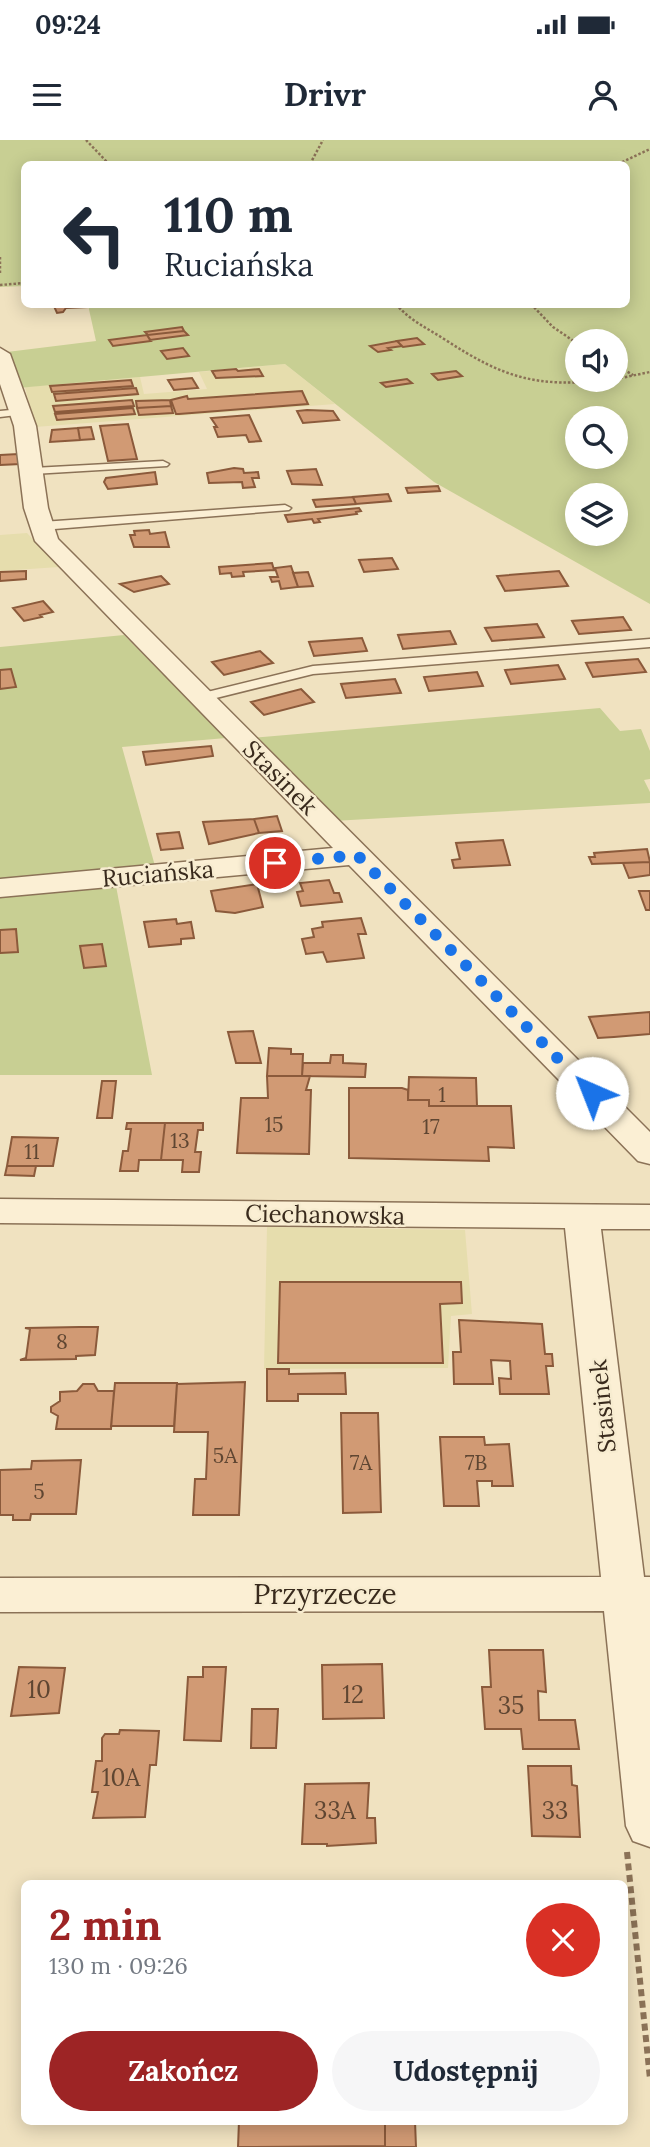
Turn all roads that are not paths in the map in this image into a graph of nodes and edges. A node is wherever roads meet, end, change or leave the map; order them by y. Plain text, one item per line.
1 (0, 354) edge
2 (10, 413) edge
3 (163, 464) dead end
4 (33, 471) junction
5 (285, 508) dead end
6 (42, 526) junction
7 (650, 643) edge
8 (200, 698) junction
9 (357, 855) junction
10 (0, 888) edge
11 (650, 1153) edge
12 (0, 1211) edge
13 (650, 1217) edge
14 (582, 1218) junction
15 (637, 1594) edge
16 (0, 1595) edge
17 (650, 1826) edge

1 - 2 street, Stasinek
2 - 4 street, Stasinek
3 - 4 lane
4 - 6 street, Stasinek
5 - 6 lane
6 - 8 street, Stasinek
7 - 8 lane
8 - 9 street, Stasinek
9 - 10 street, Ruciańska
9 - 11 street, Stasinek
12 - 14 street, Ciechanowska
13 - 14 street, Ciechanowska
14 - 15 street, Stasinek
15 - 16 street, Przyrzecze
15 - 17 street, Stasinek

